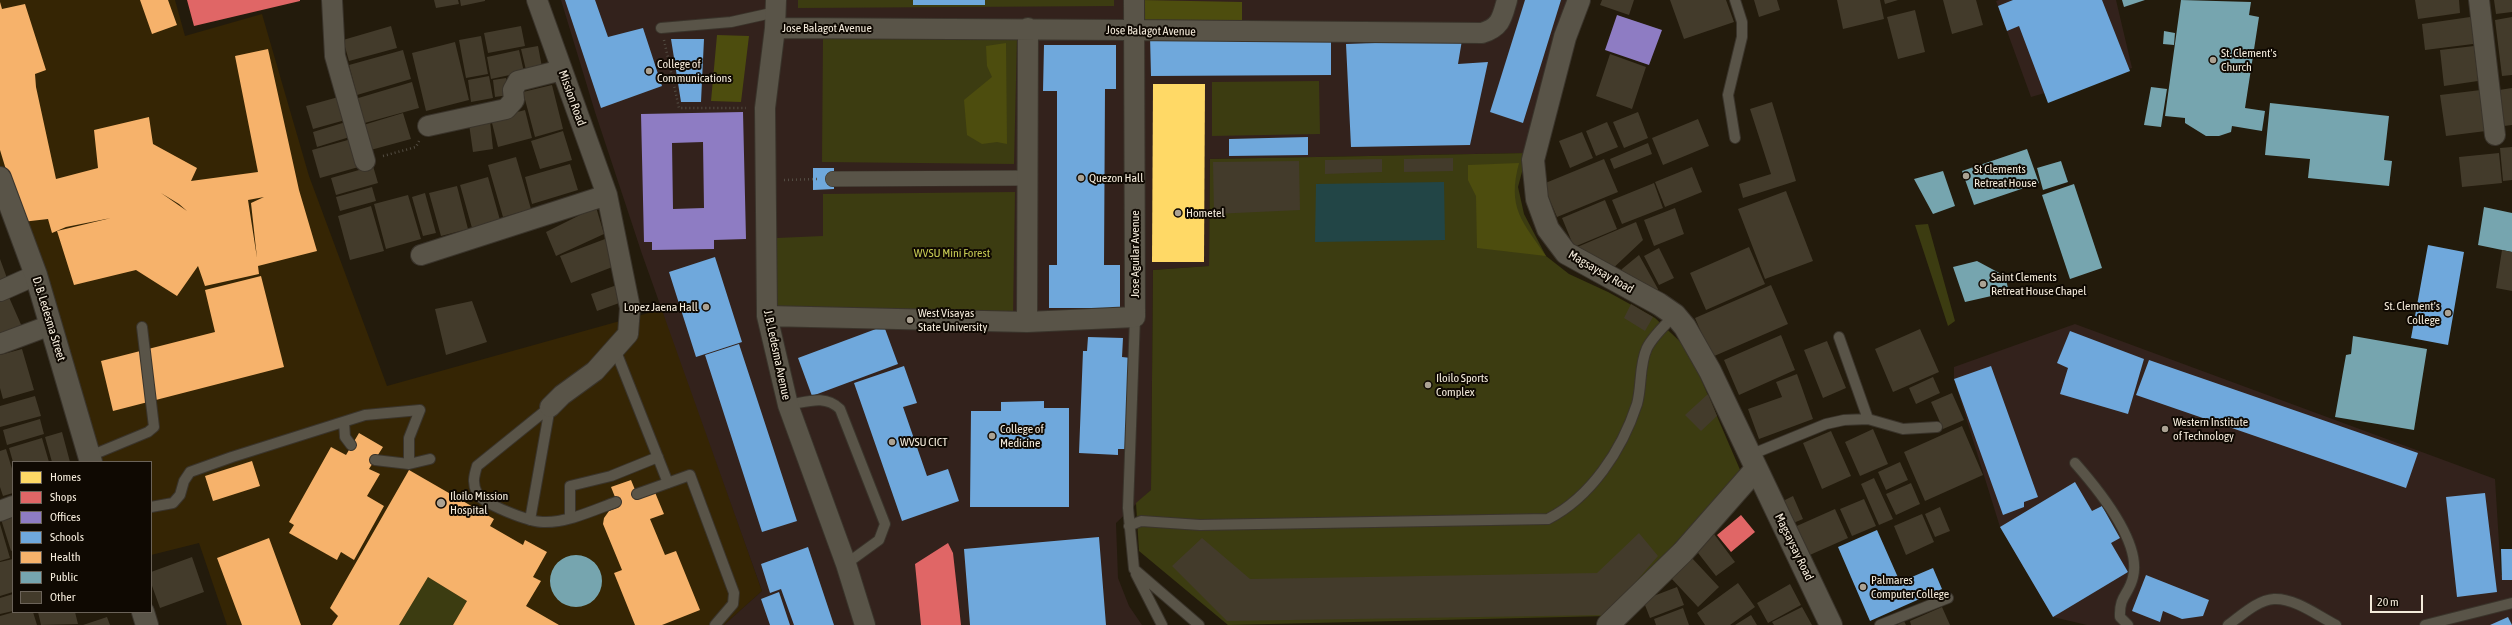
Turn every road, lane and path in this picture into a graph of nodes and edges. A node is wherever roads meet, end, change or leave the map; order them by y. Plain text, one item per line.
1 (332, 0) edge
2 (537, 0) edge
3 (1134, 0) edge
4 (1507, 0) edge
5 (1579, 0) edge
6 (1735, 0) edge
7 (2479, 0) edge
8 (776, 14) edge
9 (661, 28) joint
10 (1028, 28) junction
11 (1134, 32) junction
12 (562, 70) junction
13 (765, 108) junction
14 (428, 126) joint
15 (2495, 135) dead end
16 (1735, 138) dead end
17 (365, 161) joint
18 (0, 178) edge
19 (833, 178) joint
20 (1028, 178) junction
21 (765, 180) junction
22 (607, 195) junction
23 (421, 255) dead end
24 (36, 276) junction
25 (0, 291) edge
26 (1675, 315) junction
27 (767, 316) junction
28 (1135, 317) junction
29 (1027, 322) junction
30 (51, 325) junction
31 (142, 327) dead end
32 (1839, 336) dead end
33 (0, 344) edge
34 (615, 349) junction
35 (788, 405) junction
36 (550, 407) junction
37 (1868, 419) junction
38 (344, 422) junction
39 (1937, 426) dead end
40 (351, 445) dead end
41 (658, 457) junction
42 (90, 459) edge
43 (430, 459) dead end
44 (375, 460) dead end
45 (1753, 462) junction
46 (2075, 462) dead end
47 (409, 464) junction
48 (668, 483) junction
49 (637, 494) dead end
50 (616, 502) dead end
51 (12, 506) edge
52 (152, 507) edge
53 (0, 510) edge
54 (570, 517) junction
55 (530, 520) junction
56 (1129, 526) junction
57 (846, 564) junction
58 (1134, 569) junction
59 (1948, 598) dead end
60 (2512, 603) edge
61 (143, 613) edge
62 (147, 625) edge
63 (715, 625) edge
64 (865, 625) edge
65 (1162, 625) edge
66 (1199, 625) edge
67 (1608, 625) edge
68 (1831, 625) edge
69 (1880, 625) edge
70 (2128, 625) edge
71 (2228, 625) edge
72 (2336, 625) edge
73 (2425, 625) edge

1 - 17 street
2 - 12 street, Mission Road
3 - 11 street, Jose Aguilar Avenue
4 - 11 street, Jose Balagot Avenue
5 - 26 street, Magsaysay Road
6 - 16 lane
7 - 15 street
8 - 9 lane
8 - 10 street, Jose Balagot Avenue
8 - 13 street, J. B. Ledesma Avenue
9 - 13 path
10 - 11 street, Jose Balagot Avenue
10 - 20 street
11 - 28 street, Jose Aguilar Avenue
12 - 14 street
12 - 22 street, Mission Road
13 - 21 street, J. B. Ledesma Avenue
14 - 17 path
18 - 24 street, D. B. Ledesma Street
19 - 20 street
19 - 21 path
20 - 29 street
21 - 27 street, J. B. Ledesma Avenue
22 - 23 street
22 - 34 street, Mission Road
24 - 25 street
24 - 30 street, D. B. Ledesma Street
26 - 45 street, Magsaysay Road
26 - 56 lane
27 - 29 street
27 - 35 street, J. B. Ledesma Avenue
28 - 29 street
28 - 56 lane, Jose Aguilar Avenue
30 - 33 street
30 - 42 street, D. B. Ledesma Street
31 - 42 lane
32 - 37 lane
34 - 36 street, Mission Road
34 - 41 lane
35 - 57 street, J. B. Ledesma Avenue
35 - 57 lane
36 - 55 lane
36 - 55 lane
37 - 39 lane
37 - 45 lane
38 - 40 lane
38 - 47 lane
38 - 52 lane
41 - 48 lane
41 - 54 lane
43 - 47 lane
44 - 47 lane
45 - 67 street
45 - 68 street, Magsaysay Road
46 - 70 lane
48 - 49 lane
48 - 63 lane
50 - 54 lane
51 - 53 street
54 - 55 lane
56 - 58 lane, Jose Aguilar Avenue
57 - 64 street, J. B. Ledesma Avenue
58 - 65 lane, Jose Aguilar Avenue
58 - 66 lane
59 - 69 lane
60 - 73 lane
61 - 62 street
71 - 72 lane

